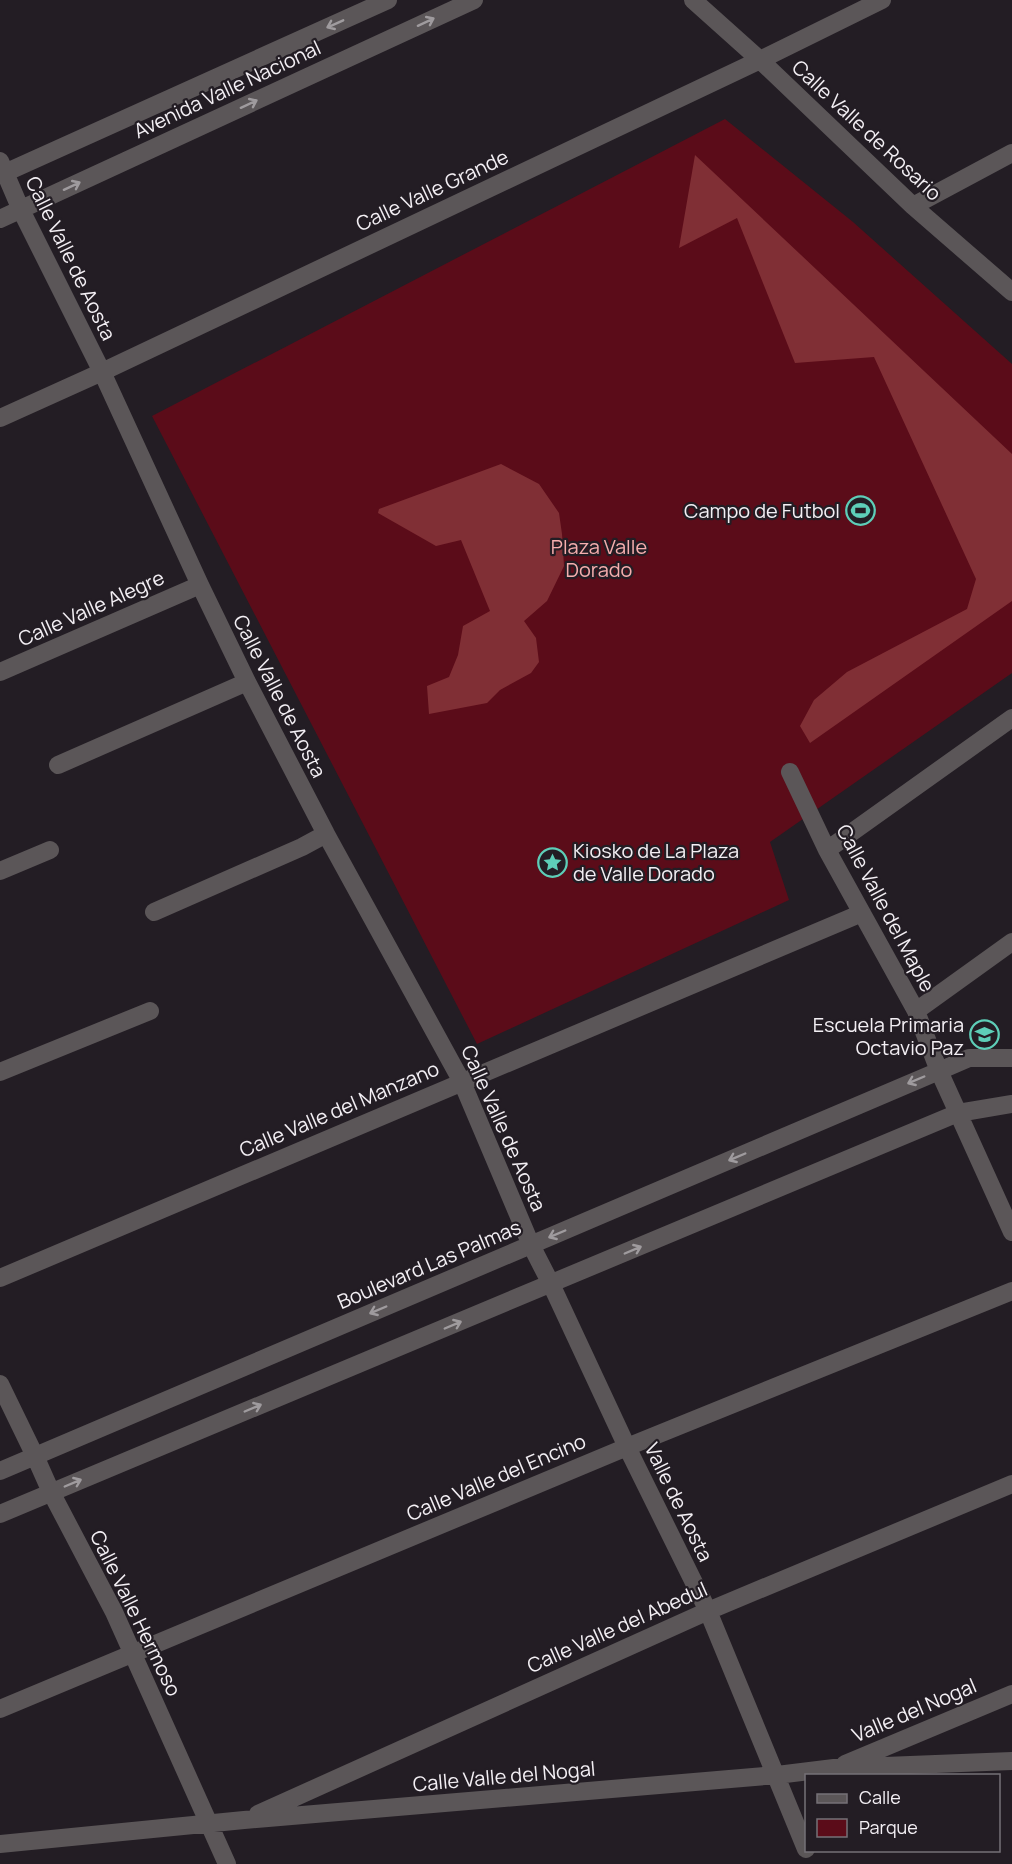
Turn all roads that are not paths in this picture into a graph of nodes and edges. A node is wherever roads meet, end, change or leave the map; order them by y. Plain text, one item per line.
1 (388, 0) edge
2 (474, 0) edge
3 (693, 0) edge
4 (882, 0) edge
5 (760, 60) junction
6 (1012, 153) edge
7 (2, 169) edge
8 (913, 206) junction
9 (21, 210) junction
10 (0, 219) edge
11 (1012, 292) edge
12 (102, 372) junction
13 (0, 418) edge
14 (200, 585) junction
15 (0, 672) edge
16 (247, 682) junction
17 (1012, 718) edge
18 (58, 765) dead end
19 (790, 772) dead end
20 (326, 834) junction
21 (50, 850) dead end
22 (827, 850) junction
23 (0, 872) edge
24 (154, 912) dead end
25 (862, 913) junction
26 (1012, 942) edge
27 (150, 1011) dead end
28 (916, 1011) junction
29 (1012, 1058) edge
30 (939, 1071) junction
31 (0, 1072) edge
32 (462, 1082) junction
33 (1012, 1104) edge
34 (958, 1113) junction
35 (1012, 1232) edge
36 (531, 1245) junction
37 (0, 1278) edge
38 (552, 1284) junction
39 (1012, 1291) edge
40 (0, 1384) edge
41 (627, 1447) junction
42 (36, 1456) junction
43 (0, 1471) edge
44 (1012, 1484) edge
45 (51, 1492) junction
46 (0, 1514) edge
47 (708, 1611) junction
48 (132, 1653) junction
49 (1012, 1694) edge
50 (0, 1709) edge
51 (1012, 1761) edge
52 (834, 1768) junction
53 (777, 1775) junction
54 (244, 1820) junction
55 (210, 1824) junction
56 (0, 1844) edge
57 (805, 1845) edge
58 (227, 1864) edge

1 -> 7 street, Avenida Valle Nacional
9 -> 2 street, Avenida Valle Nacional
3 - 5 street, Calle Valle de Rosario
4 - 5 street, Calle Valle Grande
5 - 8 street, Calle Valle de Rosario
5 - 12 street, Calle Valle Grande
6 - 8 street
7 - 9 street, Calle Valle de Aosta
8 - 11 street, Calle Valle de Rosario
9 - 10 street, Avenida Valle Nacional
9 - 12 street, Calle Valle de Aosta
12 - 13 street, Calle Valle Grande
12 - 14 street, Calle Valle de Aosta
14 - 15 street, Calle Valle Alegre
14 - 16 street, Calle Valle de Aosta
16 - 18 street
16 - 20 street, Calle Valle de Aosta
17 - 22 street
19 - 22 street, Calle Valle del Maple
20 - 24 street
20 - 32 street, Calle Valle de Aosta
21 - 23 street
22 - 25 street, Calle Valle del Maple
25 - 28 street, Calle Valle del Maple
25 - 32 street, Calle Valle del Manzano
26 - 28 street
27 - 31 street
28 - 30 street, Calle Valle del Maple
29 - 30 street, Boulevard Las Palmas
30 - 34 street, Calle Valle del Maple
30 -> 36 street, Boulevard Las Palmas
32 - 36 street, Calle Valle de Aosta
32 - 37 street, Calle Valle del Manzano
33 - 34 street
34 - 35 street, Calle Valle del Maple
38 -> 34 street
36 - 38 street, Valle de Aosta
36 -> 42 street, Boulevard Las Palmas
38 - 41 street, Valle de Aosta
45 -> 38 street
39 - 41 street, Calle Valle del Encino
40 - 42 street, Calle Valle Hermoso
41 - 47 street, Valle de Aosta
41 - 48 street, Calle Valle del Encino
42 - 43 street, Boulevard Las Palmas
42 - 45 street, Calle Valle Hermoso
44 - 47 street, Calle Valle del Abedul
45 - 46 street
45 - 48 street, Calle Valle Hermoso
47 - 53 street, Valle de Aosta
47 - 54 street, Calle Valle del Abedul
48 - 50 street, Calle Valle del Encino
48 - 55 street, Calle Valle Hermoso
49 - 52 street, Valle del Nogal
51 - 52 street, Calle Valle del Nogal
52 - 53 street, Calle Valle del Nogal
53 - 54 street, Calle Valle del Nogal
53 - 57 street, Valle de Aosta
54 - 55 street, Calle Valle del Nogal
55 - 56 street, Calle Valle del Nogal
55 - 58 street, Calle Valle Hermoso

